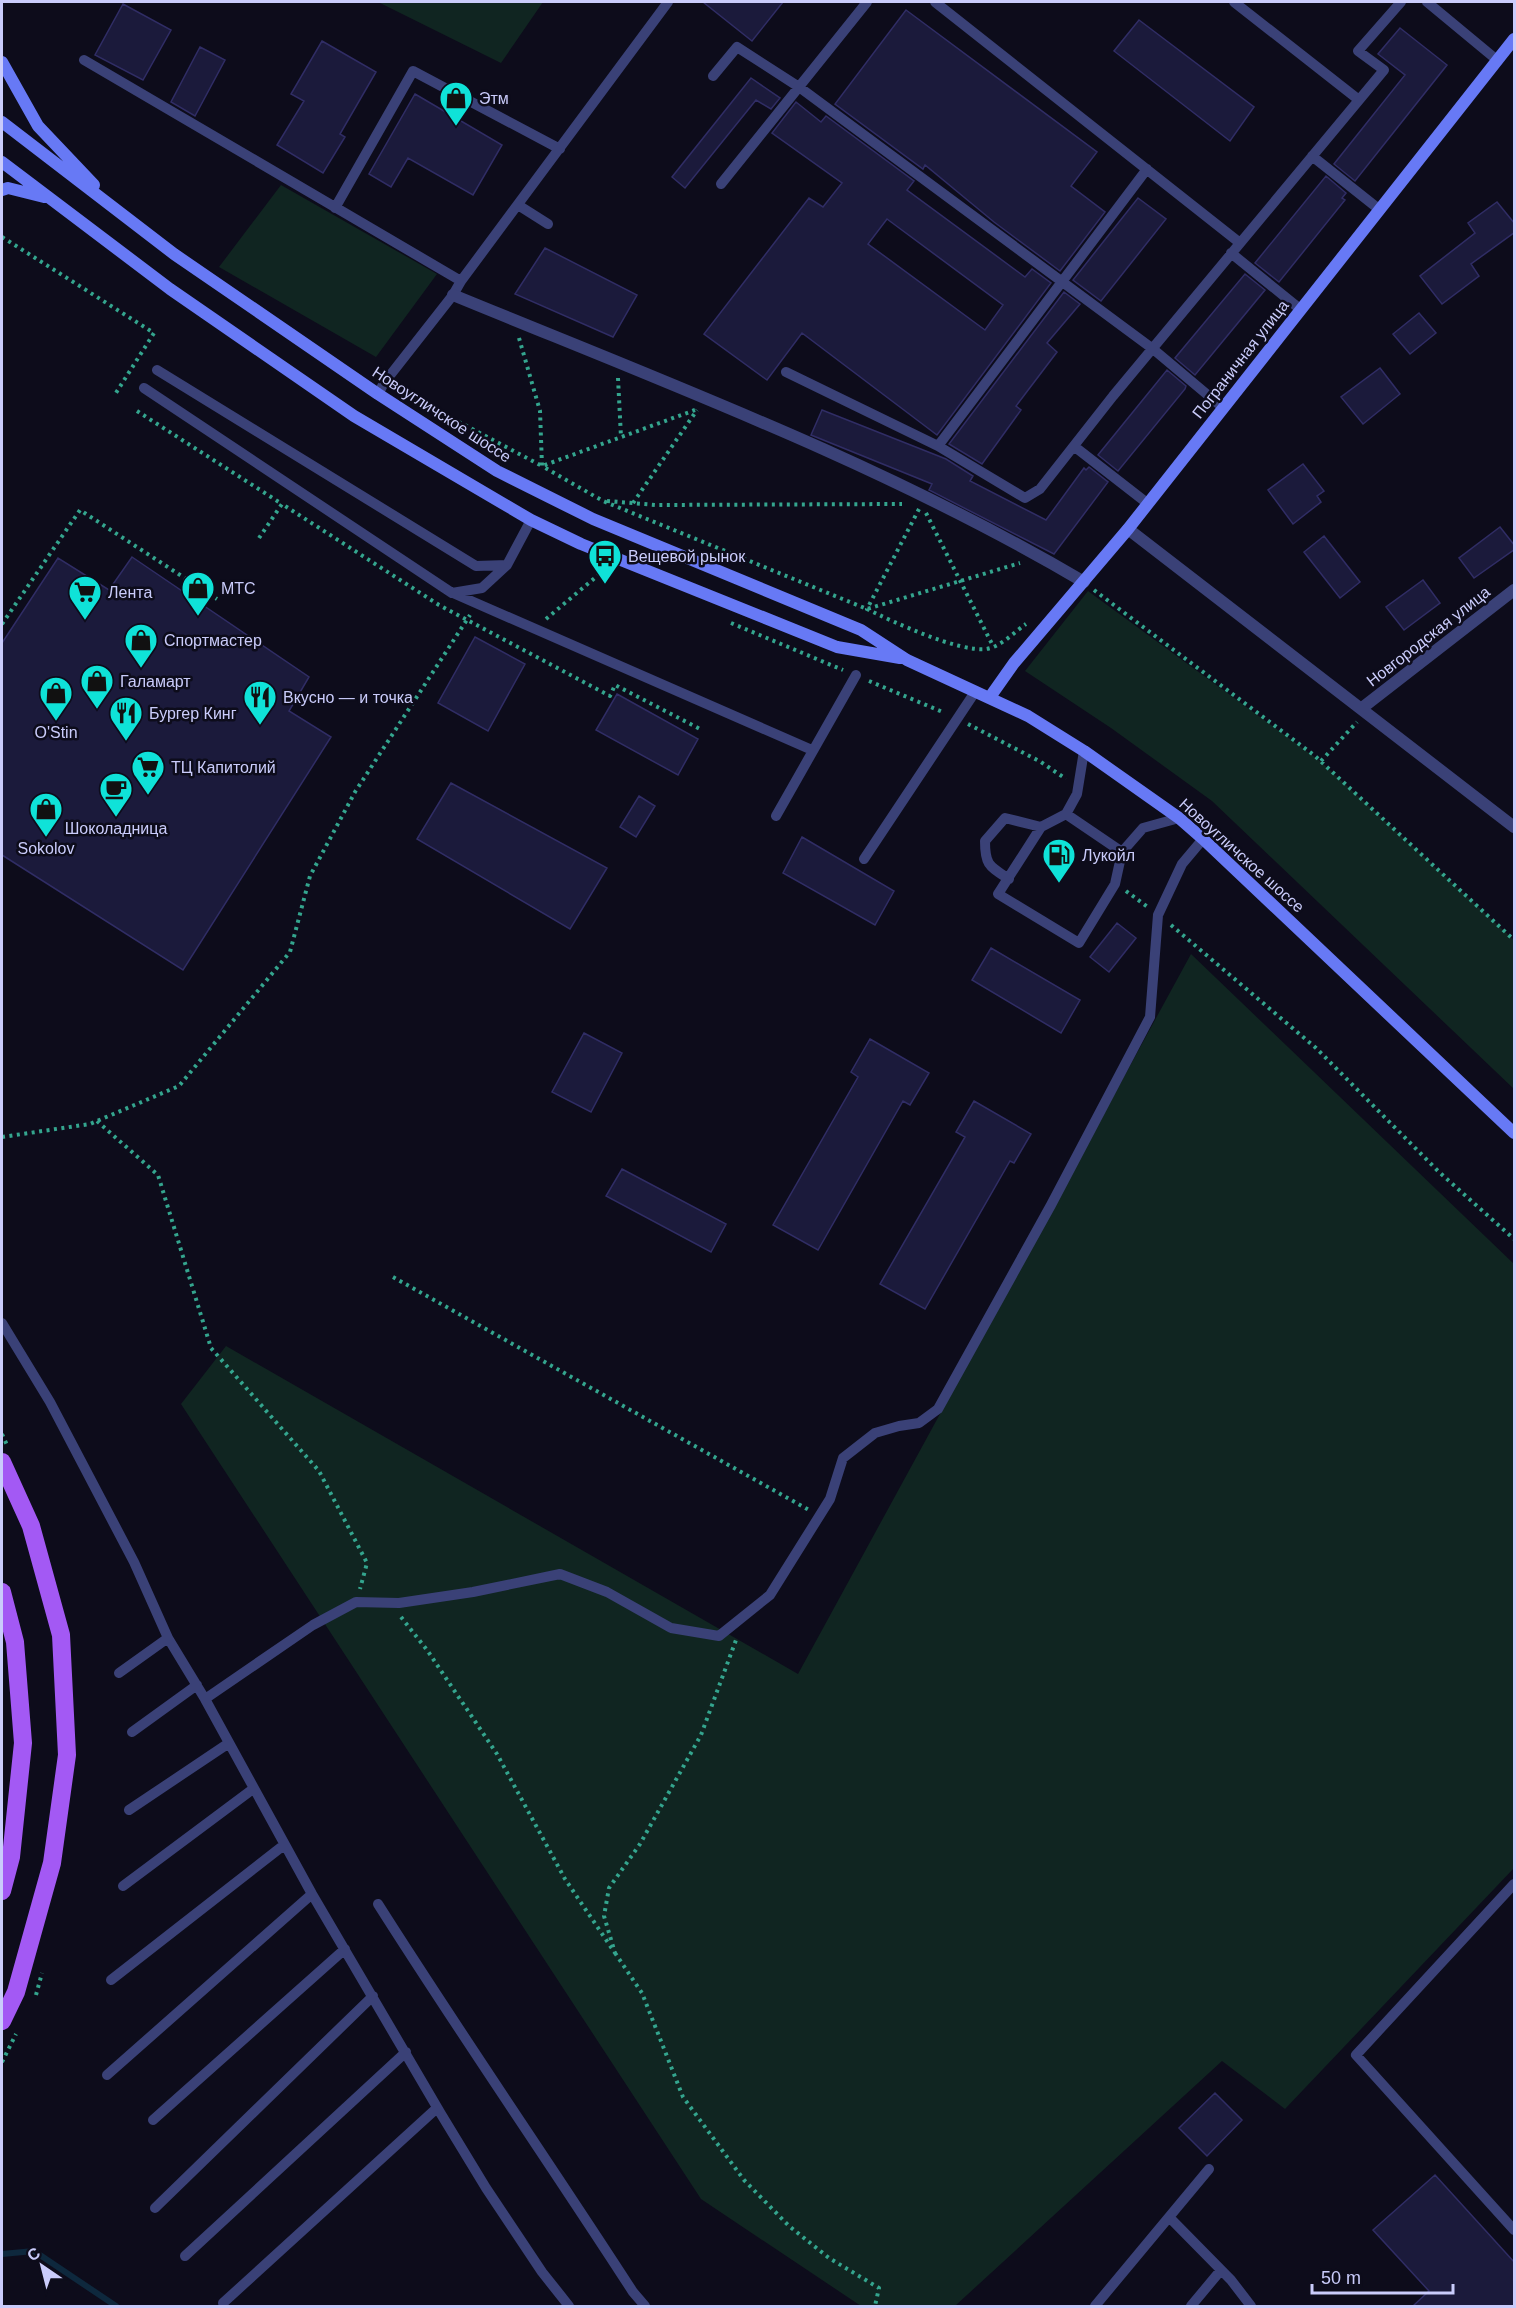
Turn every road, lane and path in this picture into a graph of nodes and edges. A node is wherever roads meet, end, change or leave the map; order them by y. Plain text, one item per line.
1 (668, 2) edge
2 (867, 2) edge
3 (935, 2) edge
4 (1234, 2) edge
5 (1401, 2) edge
6 (1427, 2) edge
7 (1512, 47) edge
8 (84, 60) dead end
9 (1497, 60) junction
10 (2, 62) edge
11 (713, 76) dead end
12 (799, 87) junction
13 (1359, 100) junction
14 (2, 122) edge
15 (560, 149) junction
16 (1312, 156) junction
17 (2, 162) edge
18 (1147, 169) junction
19 (721, 184) dead end
20 (2, 190) edge
21 (48, 198) junction
22 (518, 205) junction
23 (335, 208) junction
24 (1380, 210) junction
25 (122, 214) junction
26 (548, 224) dead end
27 (2, 237) edge
28 (1240, 243) junction
29 (1231, 253) junction
30 (461, 281) junction
31 (1061, 281) junction
32 (453, 295) junction
33 (1300, 309) junction
34 (514, 320) junction
35 (1153, 349) junction
36 (618, 361) junction
37 (156, 370) dead end
38 (786, 372) dead end
39 (144, 388) dead end
40 (378, 394) junction
41 (114, 396) dead end
42 (416, 399) dead end
43 (1222, 407) junction
44 (137, 411) dead end
45 (621, 437) junction
46 (938, 446) junction
47 (1075, 447) junction
48 (542, 466) junction
49 (603, 501) junction
50 (633, 503) junction
51 (1147, 503) junction
52 (282, 504) junction
53 (910, 504) dead end
54 (531, 520) junction
55 (1128, 529) junction
56 (260, 538) dead end
57 (1029, 560) dead end
58 (507, 565) junction
59 (594, 567) dead end
60 (603, 571) junction
61 (613, 575) dead end
62 (960, 581) junction
63 (1084, 582) junction
64 (1515, 590) edge
65 (452, 593) junction
66 (217, 598) dead end
67 (477, 604) junction
68 (867, 609) junction
69 (1031, 619) dead end
70 (467, 620) junction
71 (723, 620) dead end
72 (543, 622) dead end
73 (2, 624) edge
74 (993, 646) junction
75 (907, 660) junction
76 (856, 675) junction
77 (975, 692) junction
78 (990, 697) junction
79 (1364, 710) junction
80 (957, 719) junction
81 (702, 730) dead end
82 (812, 750) junction
83 (1084, 751) junction
84 (1320, 761) junction
85 (1079, 786) junction
86 (1066, 814) junction
87 (776, 816) dead end
88 (1179, 818) junction
89 (1041, 827) junction
90 (1515, 827) edge
91 (1203, 839) junction
92 (1122, 852) junction
93 (864, 859) dead end
94 (1009, 879) junction
95 (1115, 884) junction
96 (1158, 915) junction
97 (1515, 940) edge
98 (97, 1121) junction
99 (1515, 1133) edge
100 (2, 1137) edge
101 (1515, 1239) edge
102 (393, 1277) dead end
103 (2, 1323) edge
104 (2, 1462) edge
105 (819, 1516) junction
106 (2, 1592) edge
107 (356, 1602) junction
108 (389, 1602) junction
109 (745, 1615) junction
110 (168, 1638) junction
111 (119, 1673) dead end
112 (197, 1685) junction
113 (205, 1699) junction
114 (132, 1732) dead end
115 (228, 1743) junction
116 (253, 1789) junction
117 (129, 1810) dead end
118 (284, 1845) junction
119 (1515, 1884) edge
120 (123, 1886) dead end
121 (2, 1891) edge
122 (312, 1894) junction
123 (378, 1904) dead end
124 (345, 1949) junction
125 (615, 1953) junction
126 (111, 1980) dead end
127 (373, 1996) junction
128 (2, 2021) edge
129 (406, 2052) junction
130 (108, 2075) dead end
131 (437, 2108) junction
132 (153, 2120) dead end
133 (1209, 2169) dead end
134 (155, 2208) dead end
135 (1169, 2217) junction
136 (1515, 2230) edge
137 (185, 2256) dead end
138 (1221, 2270) junction
139 (223, 2303) dead end
140 (569, 2307) edge
141 (645, 2307) edge
142 (875, 2307) edge
143 (1095, 2307) edge
144 (1191, 2307) edge
145 (1251, 2307) edge

1 - 15 lane
2 - 12 lane
3 - 18 lane
4 - 13 lane
5 - 13 lane
6 - 9 lane
7 - 9 main road, Пограничная улица
8 - 23 lane
9 - 24 main road, Пограничная улица
10 - 25 main road
11 - 12 lane
12 - 19 lane
12 - 31 lane
13 - 16 lane
14 - 25 main road, Новоугличское шоссе
15 - 22 lane
15 - 23 lane
16 - 24 lane
16 - 28 lane
17 - 21 main road, Новоугличское шоссе
18 - 28 lane
18 - 31 lane
20 - 21 main road
21 - 54 main road, Новоугличское шоссе
22 - 26 lane
22 - 30 lane
23 - 30 lane
24 - 33 main road, Пограничная улица
25 - 40 main road, Новоугличское шоссе
27 - 41 path
28 - 29 lane
29 - 33 lane
29 - 35 lane
30 - 32 lane
31 - 35 lane
31 - 46 lane
32 - 34 street
32 - 40 lane
33 - 43 main road, Пограничная улица
34 - 36 street
34 - 48 path
35 - 43 lane
35 - 47 lane
36 - 45 path
36 - 63 street
37 - 58 lane
38 - 46 lane
39 - 65 lane
40 - 75 main road, Новоугличское шоссе
42 - 48 path
43 - 51 main road, Пограничная улица
44 - 52 path
45 - 48 path
45 - 50 path
46 - 47 lane
47 - 51 lane
48 - 49 path
49 - 50 path
49 - 68 path
50 - 53 path
51 - 55 main road, Пограничная улица
52 - 56 path
52 - 70 path
54 - 58 lane
54 - 75 main road, Новоугличское шоссе
55 - 63 main road, Пограничная улица
55 - 79 street
57 - 62 path
58 - 65 lane
59 - 60 path
60 - 61 path
60 - 72 path
62 - 68 path
62 - 68 path
62 - 74 path
63 - 78 main road, Пограничная улица
63 - 84 path
64 - 79 street, Новгородская улица
65 - 67 lane
66 - 73 path
67 - 70 path
67 - 82 lane
68 - 74 path
69 - 74 path
70 - 81 path
70 - 98 path
71 - 76 path
75 - 77 main road, Новоугличское шоссе
76 - 80 path
76 - 82 lane
77 - 78 main road, Новоугличское шоссе
77 - 80 lane
78 - 83 main road, Новоугличское шоссе
79 - 84 path
79 - 90 street
80 - 85 path
80 - 93 lane
82 - 87 lane
83 - 85 lane
83 - 88 main road, Новоугличское шоссе
84 - 97 path
85 - 86 lane
86 - 89 lane
86 - 92 lane
88 - 91 main road, Новоугличское шоссе
88 - 92 lane
89 - 94 lane
89 - 94 lane
91 - 96 lane
91 - 99 main road, Новоугличское шоссе
92 - 95 lane
94 - 95 lane
95 - 96 path
96 - 101 path
96 - 105 lane
98 - 100 path
98 - 107 path
102 - 105 path
103 - 110 lane
104 - 128 main road
105 - 109 lane
106 - 121 main road
107 - 108 lane
107 - 113 lane
108 - 109 lane
108 - 125 path
109 - 125 path
110 - 111 lane
110 - 112 lane
112 - 113 lane
112 - 114 lane
113 - 115 lane
115 - 116 lane
115 - 117 lane
116 - 118 lane
116 - 120 lane
118 - 122 lane
118 - 126 lane
119 - 136 lane
122 - 124 lane
122 - 130 lane
123 - 141 lane
124 - 127 lane
124 - 132 lane
125 - 142 path
127 - 129 lane
127 - 134 lane
129 - 131 lane
129 - 137 lane
131 - 139 lane
131 - 140 lane
133 - 135 lane
135 - 138 lane
135 - 143 lane
138 - 144 lane
138 - 145 lane

